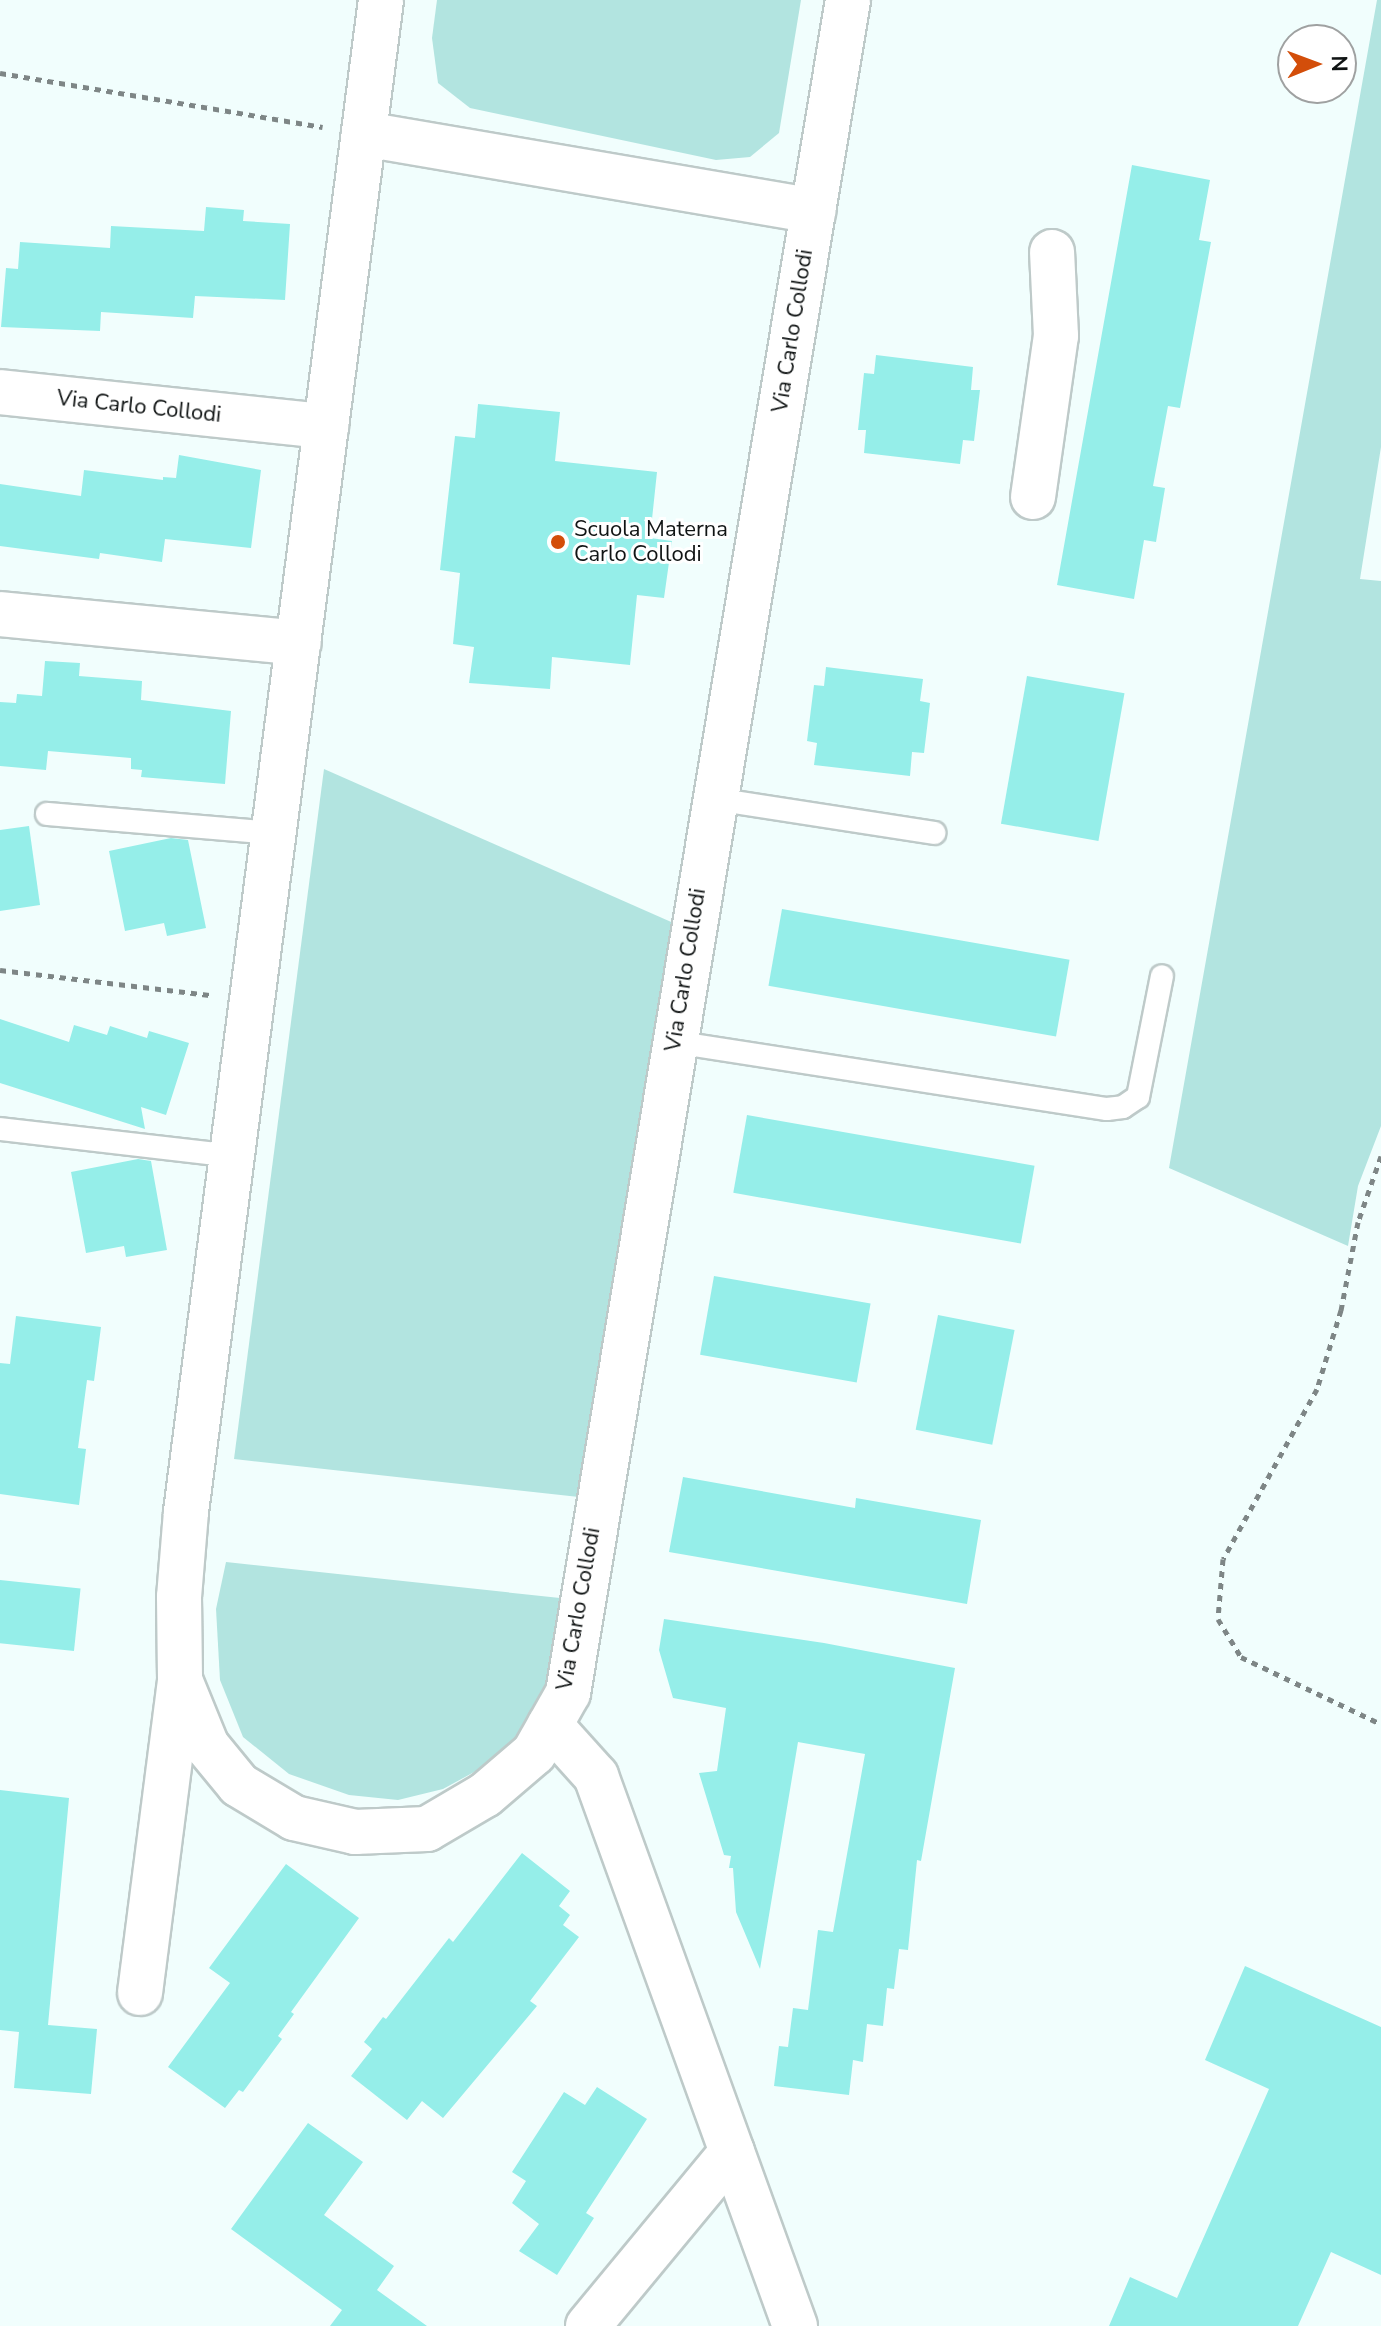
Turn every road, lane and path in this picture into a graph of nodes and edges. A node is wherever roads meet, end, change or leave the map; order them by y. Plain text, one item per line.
1 (381, 0) edge
2 (848, 0) edge
3 (0, 73) edge
4 (364, 134) junction
5 (813, 211) junction
6 (1052, 252) dead end
7 (0, 392) edge
8 (326, 426) junction
9 (1033, 497) dead end
10 (0, 614) edge
11 (299, 643) junction
12 (715, 799) junction
13 (47, 814) dead end
14 (274, 833) junction
15 (934, 833) dead end
16 (0, 970) edge
17 (1162, 976) dead end
18 (253, 1000) junction
19 (674, 1042) junction
20 (0, 1129) edge
21 (233, 1156) junction
22 (1381, 1156) edge
23 (180, 1680) junction
24 (1381, 1724) edge
25 (550, 1725) junction
26 (140, 1993) dead end
27 (732, 2152) junction
28 (588, 2326) edge
29 (795, 2326) edge

1 - 4 street, Via Carlo Collodi
2 - 5 street, Via Carlo Collodi
3 - 4 path
4 - 5 street
4 - 8 street, Via Carlo Collodi
5 - 12 street, Via Carlo Collodi
6 - 9 street
7 - 8 street, Via Carlo Collodi
8 - 11 street, Via Carlo Collodi
10 - 11 street
11 - 14 street, Via Carlo Collodi
12 - 15 lane
12 - 19 street, Via Carlo Collodi
13 - 14 lane
14 - 18 street, Via Carlo Collodi
16 - 18 path
17 - 19 lane
18 - 21 street, Via Carlo Collodi
19 - 25 street, Via Carlo Collodi
20 - 21 lane
21 - 23 street, Via Carlo Collodi
22 - 24 path
23 - 25 street, Via Carlo Collodi
23 - 26 street, Via Carlo Collodi
25 - 27 street
27 - 28 street
27 - 29 street

